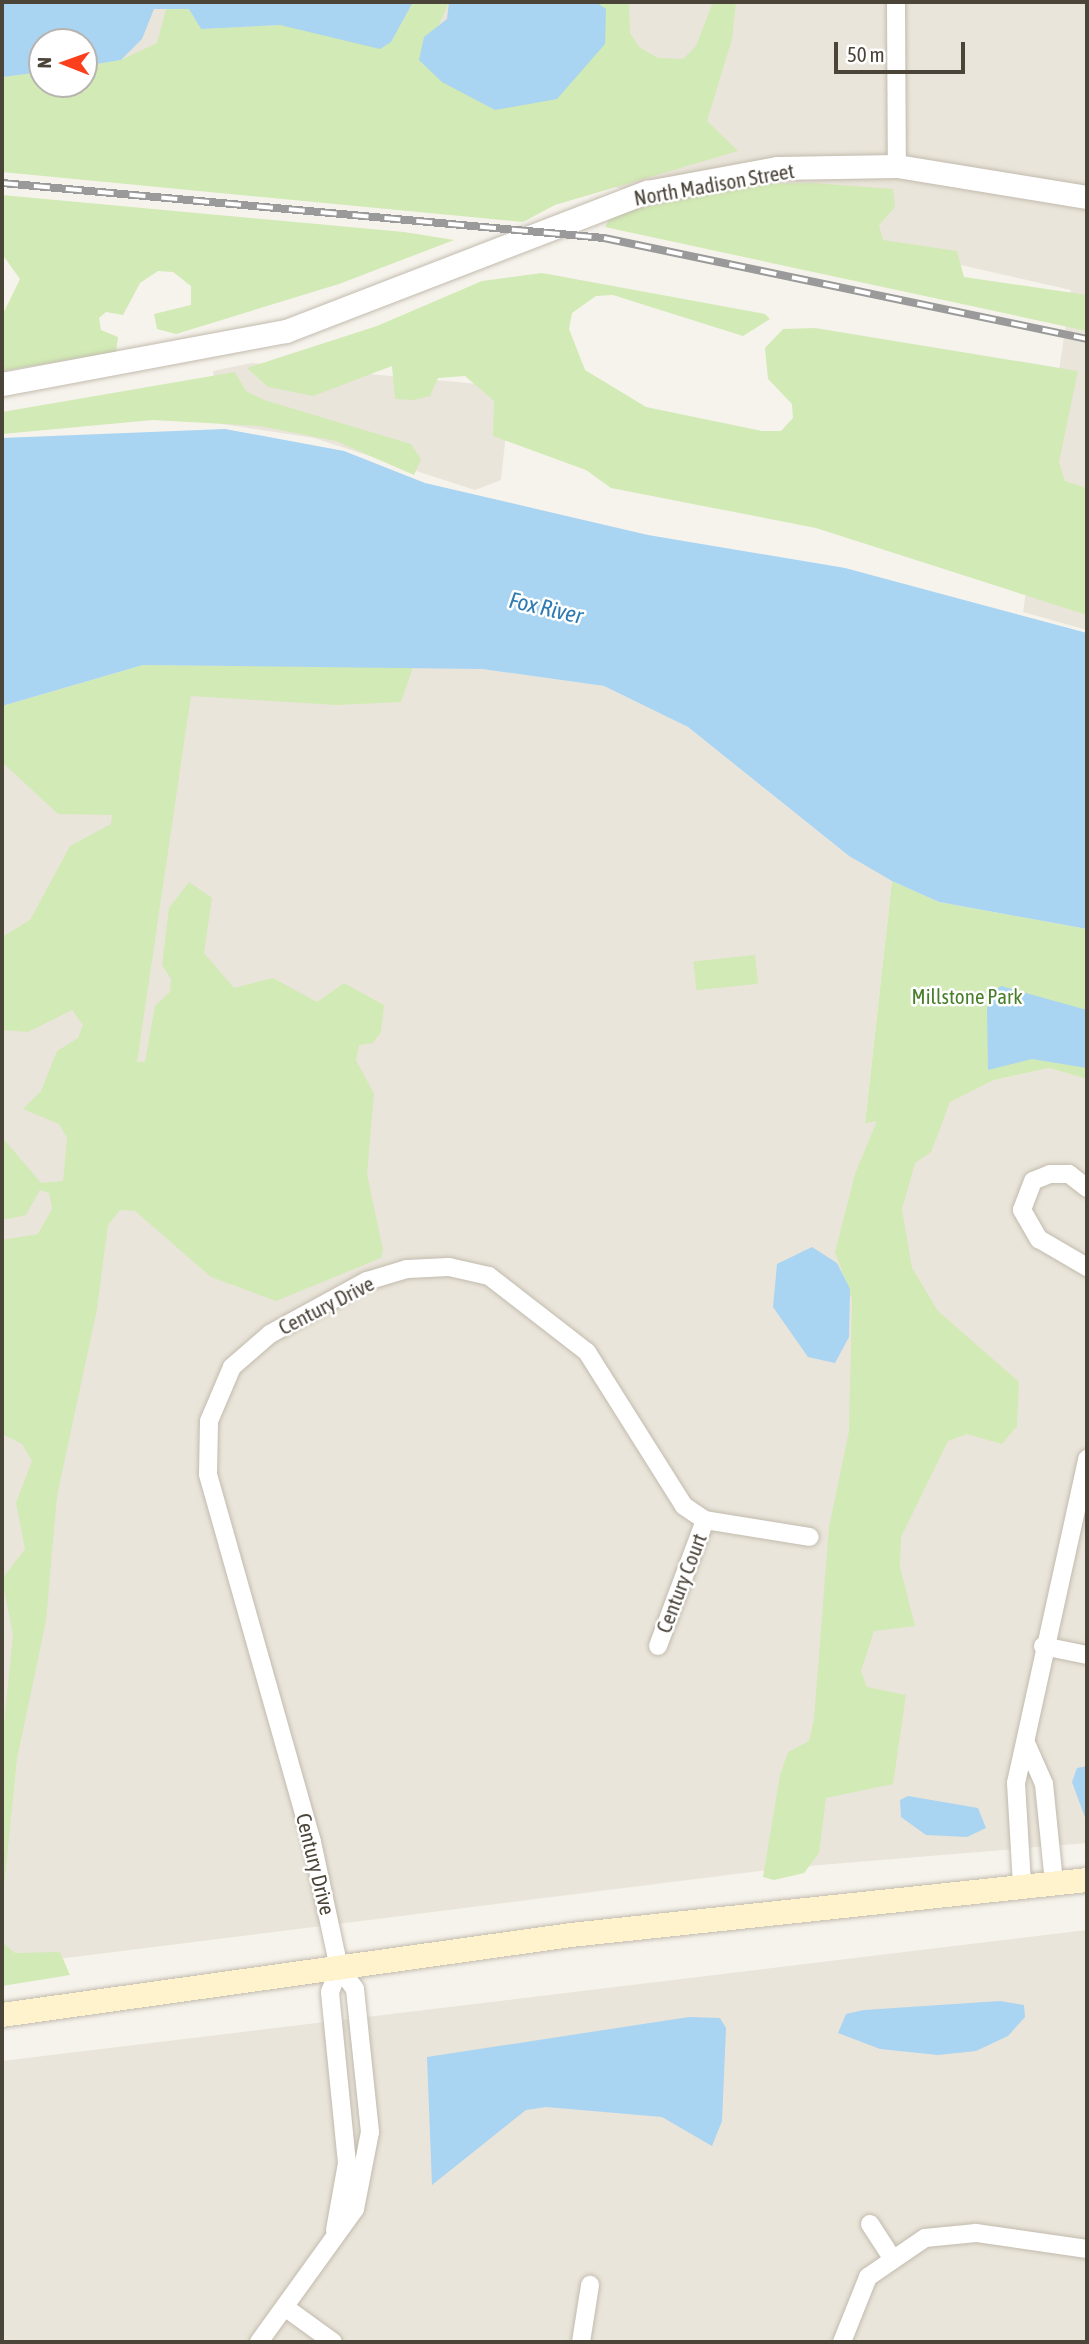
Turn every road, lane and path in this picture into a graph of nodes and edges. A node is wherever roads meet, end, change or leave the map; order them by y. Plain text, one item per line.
1 (896, 2) edge
2 (897, 166) junction
3 (1087, 197) edge
4 (2, 384) edge
5 (1087, 1188) edge
6 (1087, 1267) edge
7 (1087, 1460) edge
8 (705, 1520) junction
9 (810, 1537) dead end
10 (658, 1646) dead end
11 (1043, 1646) junction
12 (1087, 1655) edge
13 (1026, 1743) junction
14 (1087, 1880) edge
15 (1054, 1882) junction
16 (1022, 1884) junction
17 (339, 1968) junction
18 (2, 2015) edge
19 (870, 2224) dead end
20 (333, 2240) junction
21 (1087, 2249) edge
22 (891, 2256) junction
23 (590, 2285) dead end
24 (286, 2308) junction
25 (259, 2342) edge
26 (333, 2342) edge
27 (582, 2342) edge
28 (842, 2342) edge

1 - 2 street
2 - 3 street, North Madison Street
2 - 4 street, North Madison Street
5 - 6 street
7 - 11 street
8 - 9 street
8 - 10 street, Century Court
8 - 17 street, Century Drive
11 - 12 street
11 - 13 street
13 - 15 street
13 - 16 street
14 - 15 main road
15 - 16 main road
16 - 17 main road
17 - 18 main road
17 - 20 street, Century Drive
17 - 20 street, Century Drive
19 - 22 street
20 - 24 street, Century Drive
21 - 22 street
22 - 28 street
23 - 27 street
24 - 25 street, Century Drive
24 - 26 street

